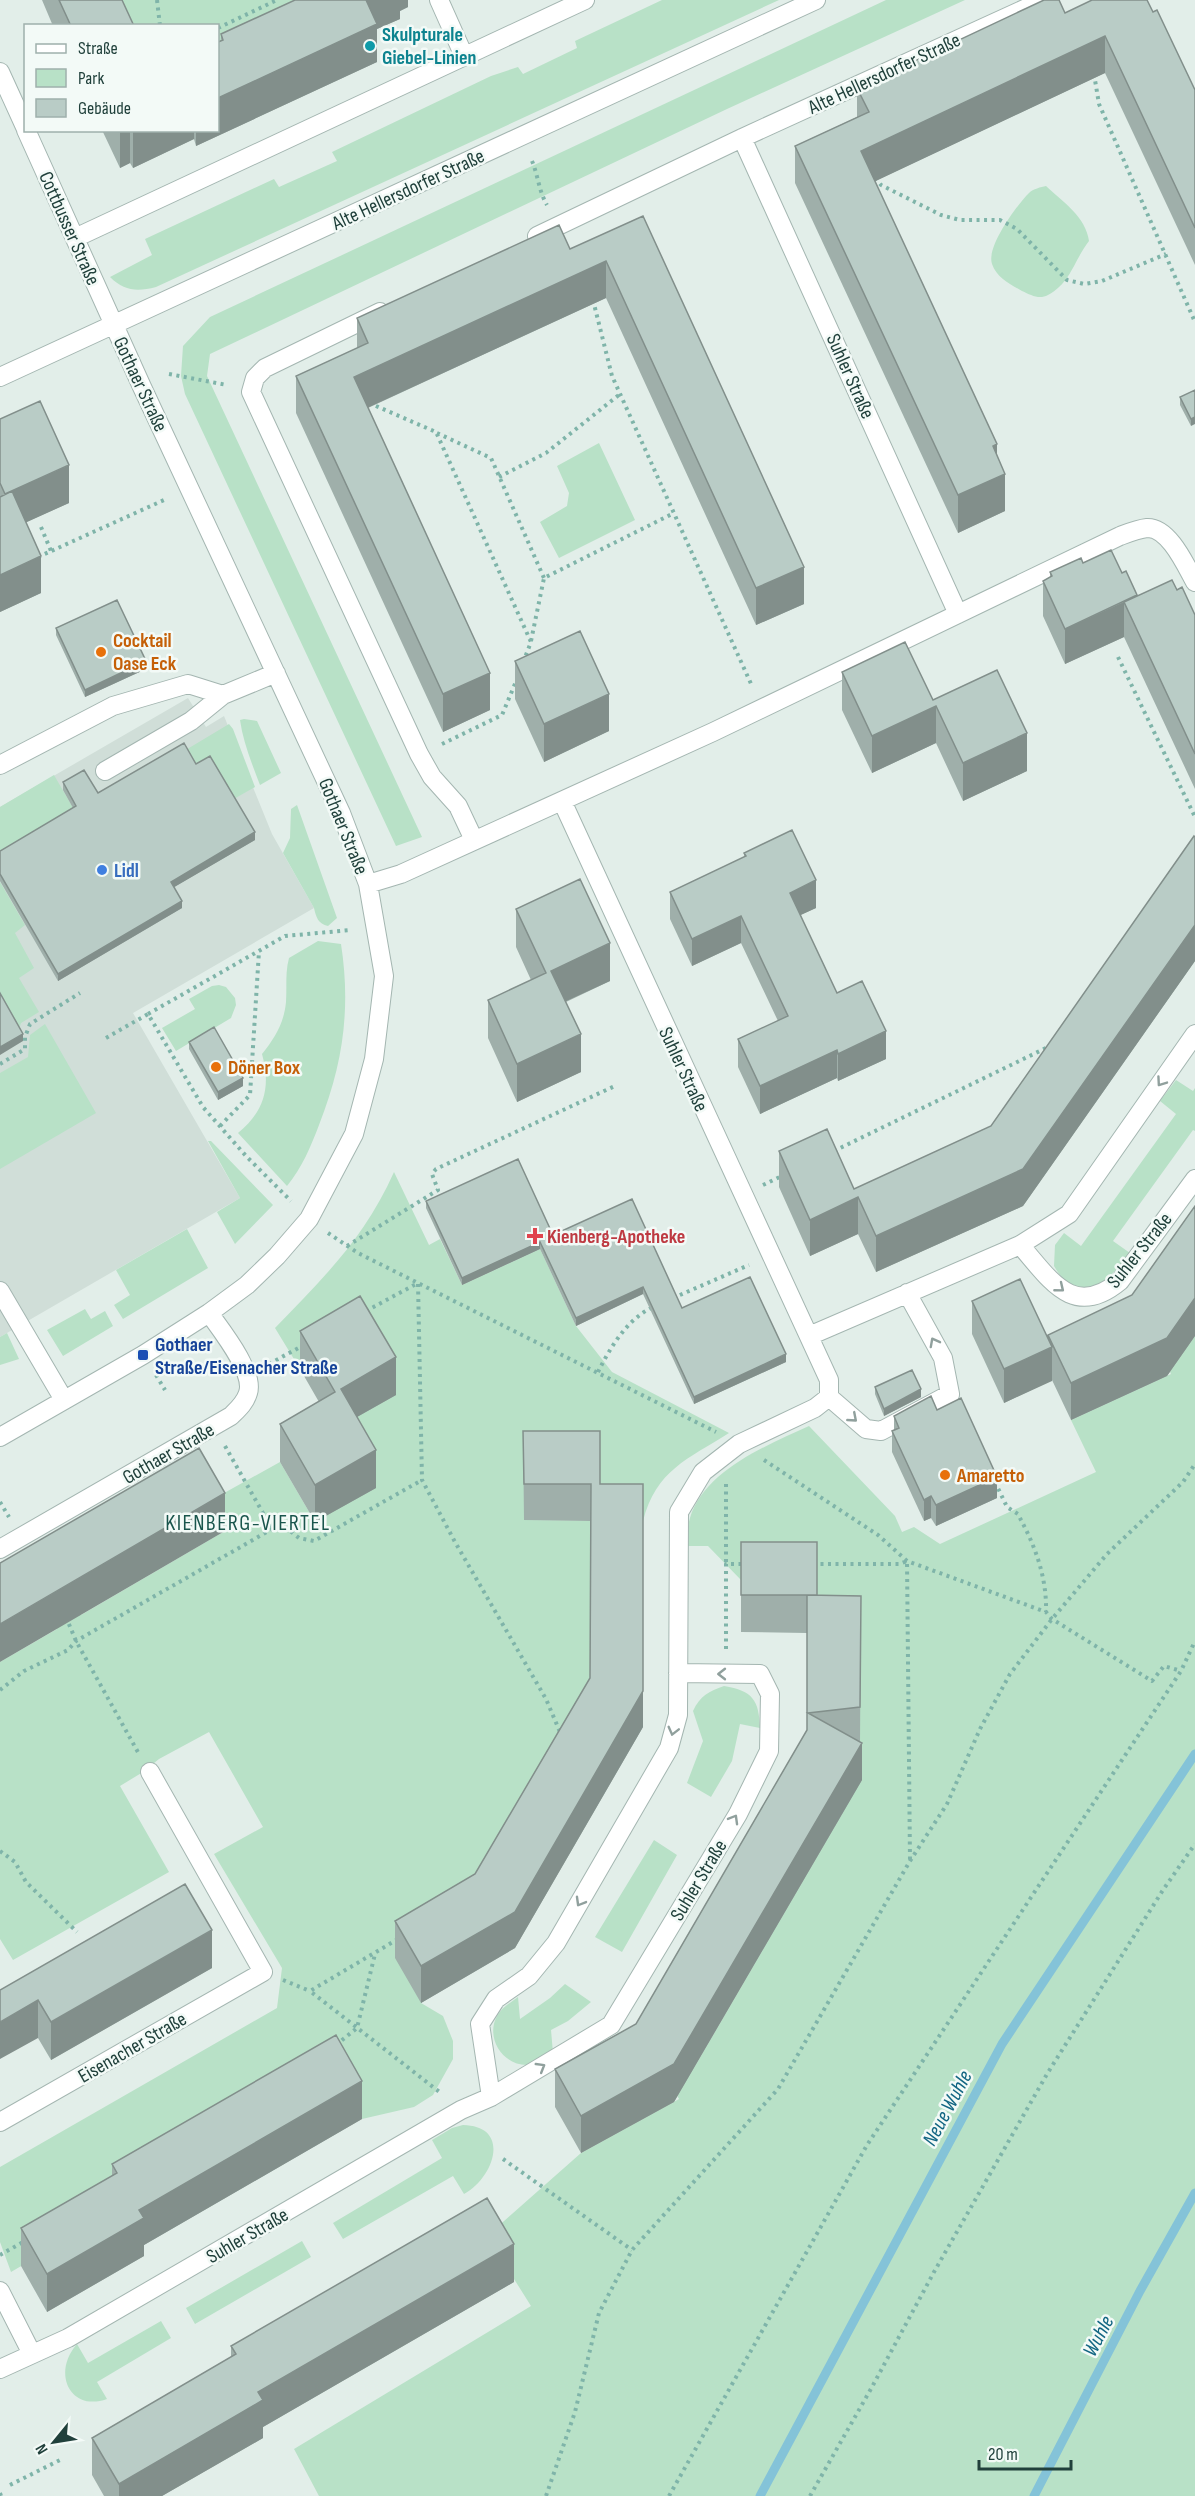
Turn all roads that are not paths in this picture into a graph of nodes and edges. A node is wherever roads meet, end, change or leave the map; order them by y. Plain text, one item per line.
1 (439, 0) edge
2 (585, 0) edge
3 (816, 0) edge
4 (1044, 0) edge
5 (464, 56) junction
6 (0, 72) edge
7 (24, 126) edge
8 (27, 132) edge
9 (742, 138) junction
10 (75, 238) junction
11 (516, 246) edge
12 (398, 303) edge
13 (114, 325) junction
14 (0, 378) edge
15 (1195, 582) edge
16 (958, 614) junction
17 (276, 674) junction
18 (224, 695) junction
19 (0, 765) edge
20 (105, 771) dead end
21 (562, 801) junction
22 (474, 840) junction
23 (368, 884) junction
24 (1195, 1034) edge
25 (1195, 1179) edge
26 (1020, 1245) junction
27 (0, 1291) edge
28 (907, 1293) junction
29 (209, 1313) junction
30 (809, 1336) junction
31 (828, 1397) junction
32 (64, 1400) junction
33 (0, 1437) edge
34 (0, 1549) edge
35 (678, 1674) junction
36 (150, 1772) road end
37 (491, 2097) junction
38 (0, 2122) edge
39 (0, 2291) edge
40 (32, 2354) junction
41 (0, 2369) edge

1 - 5 street
2 - 5 street
3 - 13 street, Alte Hellersdorfer Straße
4 - 9 street, Alte Hellersdorfer Straße
5 - 10 street
6 - 7 street, Cottbusser Straße
8 - 10 street, Cottbusser Straße
9 - 11 street, Alte Hellersdorfer Straße
9 - 16 street, Suhler Straße
10 - 13 street, Cottbusser Straße
12 - 22 street
13 - 14 street, Alte Hellersdorfer Straße
13 - 17 street, Gothaer Straße
15 - 16 street
16 - 21 street
17 - 18 street
17 - 23 street, Gothaer Straße
18 - 19 street
18 - 20 street
21 - 22 street
21 - 30 street, Suhler Straße
22 - 23 street
23 - 29 street, Gothaer Straße
24 -> 26 street
26 -> 25 street, Suhler Straße
26 - 28 street
27 - 32 street
28 - 30 street
31 -> 28 street
29 - 32 street, Gothaer Straße
29 - 34 street, Gothaer Straße
30 - 31 street, Suhler Straße
31 - 35 street
32 - 33 street, Gothaer Straße
35 -> 37 street
37 -> 35 street, Suhler Straße
36 - 38 street, Eisenacher Straße
37 - 40 street, Suhler Straße
39 - 40 street
40 - 41 street, Suhler Straße

